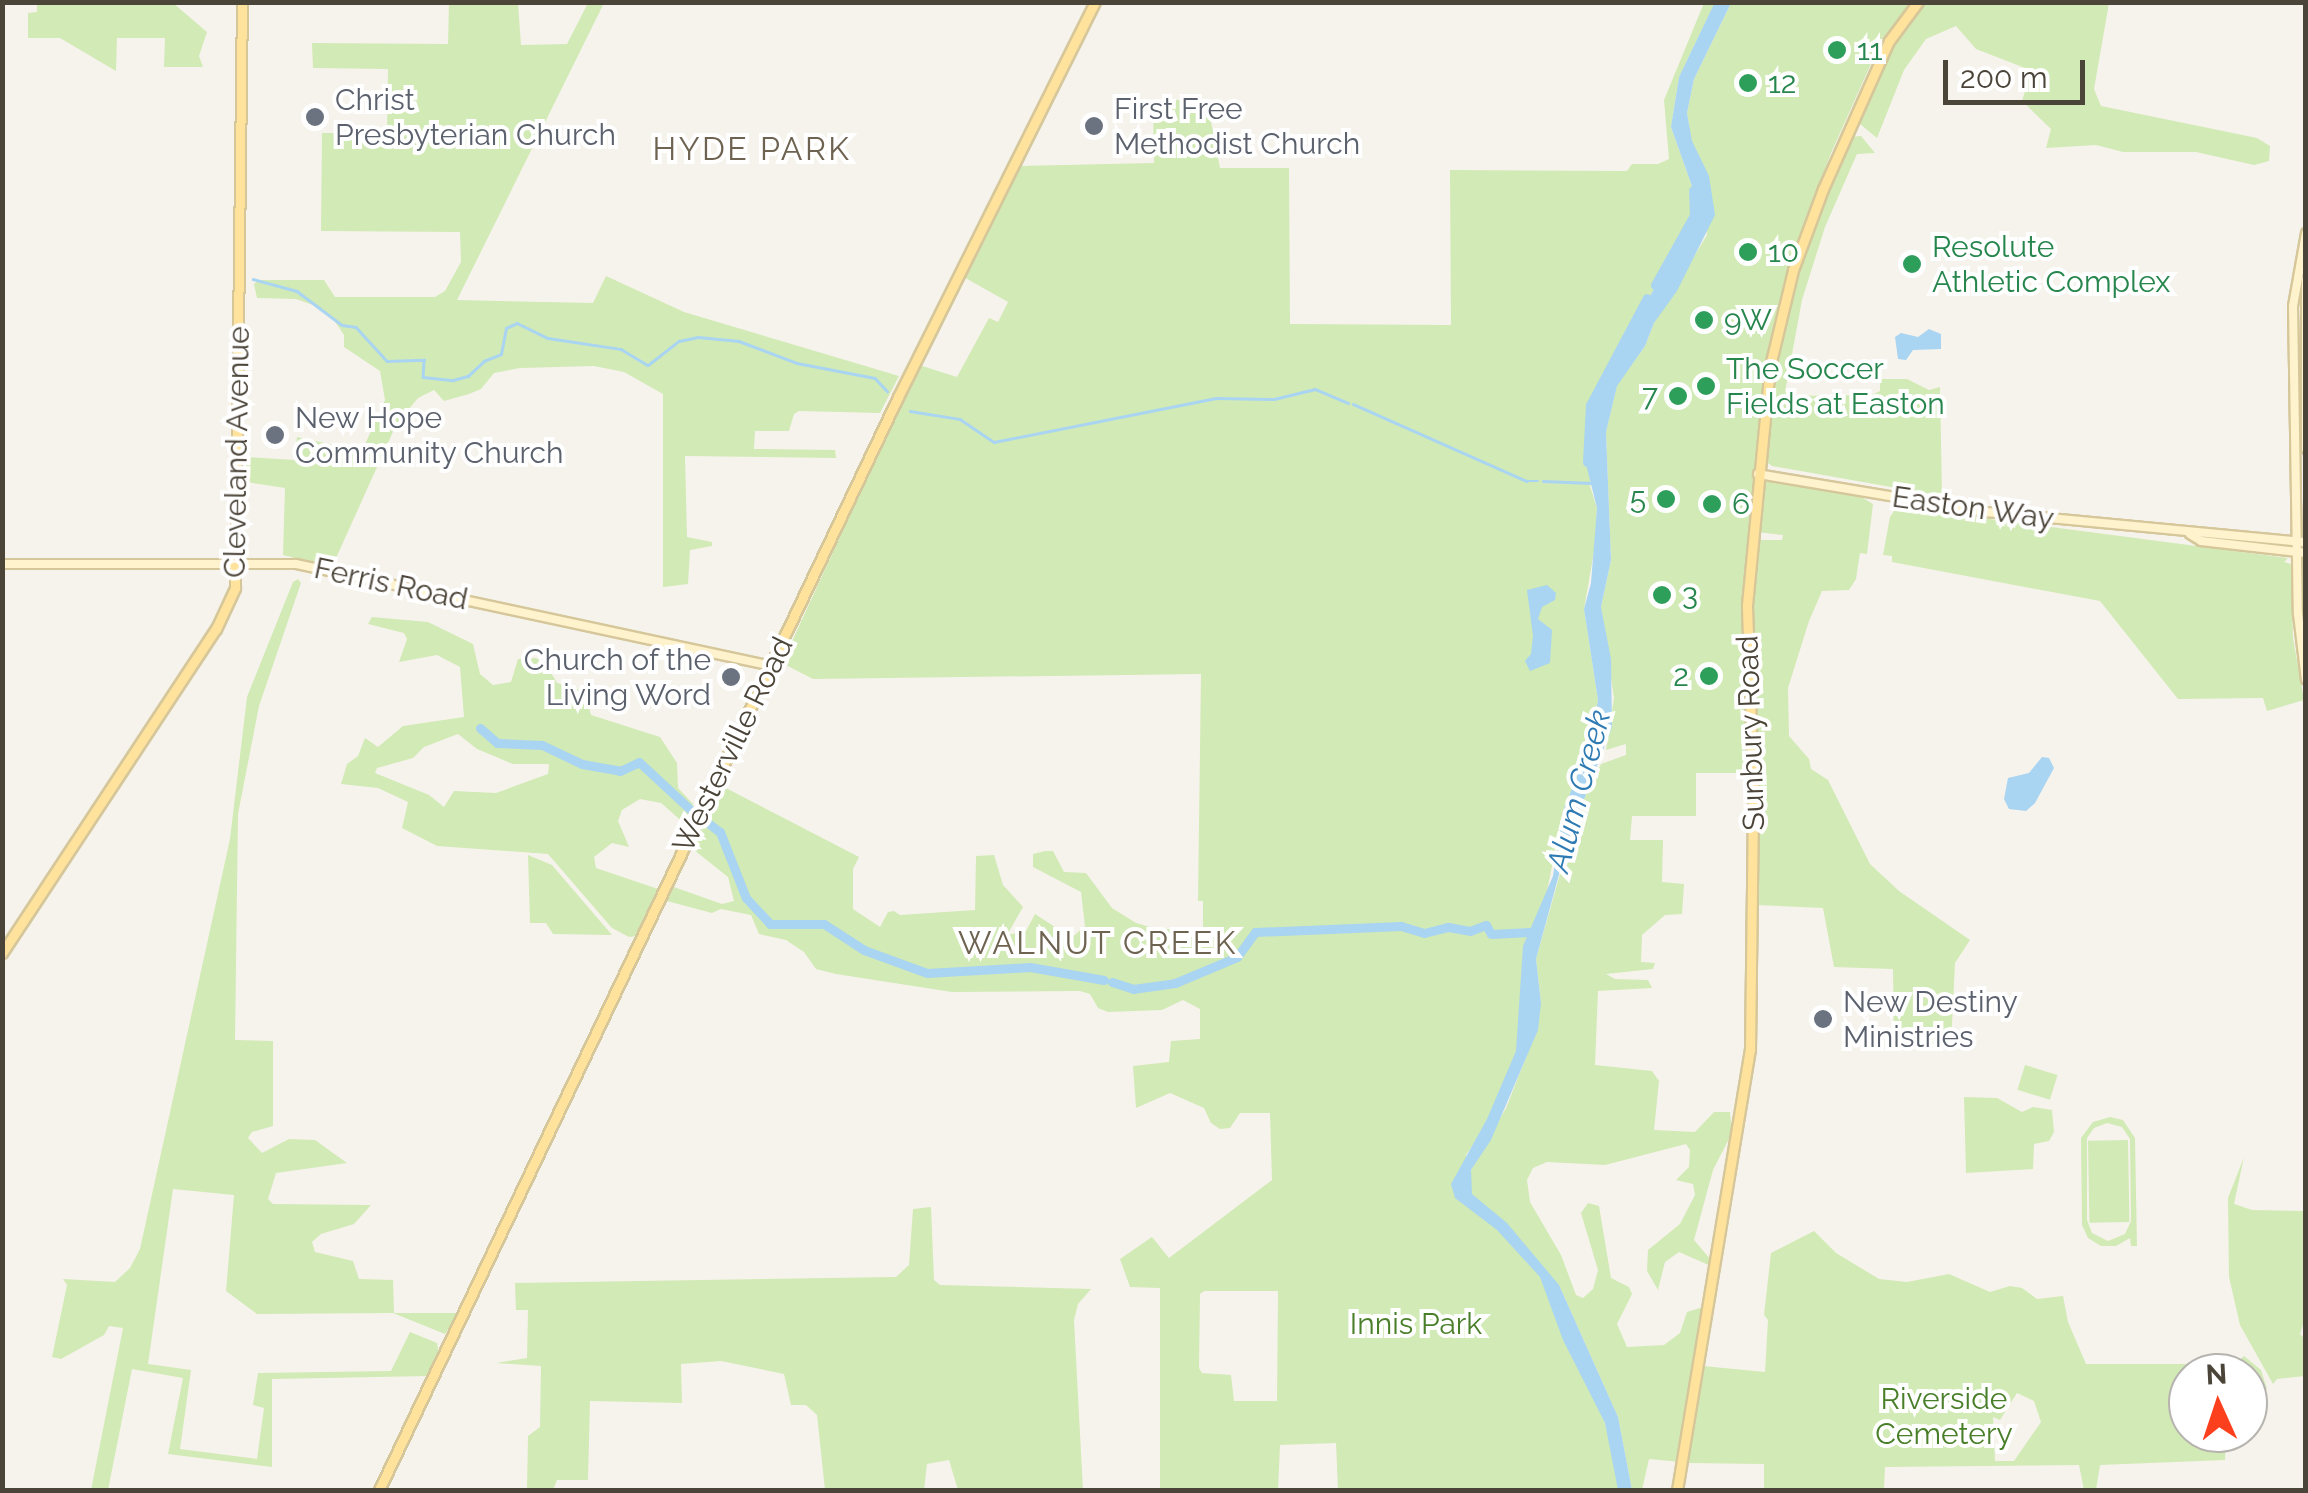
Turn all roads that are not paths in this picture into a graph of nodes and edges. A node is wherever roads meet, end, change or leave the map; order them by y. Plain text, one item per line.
1 (242, 2) edge
2 (1095, 2) edge
3 (1918, 2) edge
4 (2306, 233) edge
5 (2306, 280) edge
6 (2297, 335) edge
7 (2306, 450) edge
8 (1758, 474) junction
9 (2302, 547) edge
10 (237, 563) junction
11 (2, 564) edge
12 (772, 666) junction
13 (2306, 680) edge
14 (2, 954) edge
15 (380, 1490) edge
16 (1677, 1490) edge

1 - 10 main road, Cleveland Avenue
2 - 12 main road, Westerville Road
3 - 8 main road, Sunbury Road
4 - 6 main road
5 - 6 main road
6 - 7 main road
6 - 9 main road
8 - 9 main road, Easton Way
8 - 16 main road, Sunbury Road
9 - 13 main road
10 - 11 main road, Ferris Road
10 - 12 main road, Ferris Road
10 - 14 main road, Cleveland Avenue
12 - 15 main road, Westerville Road

